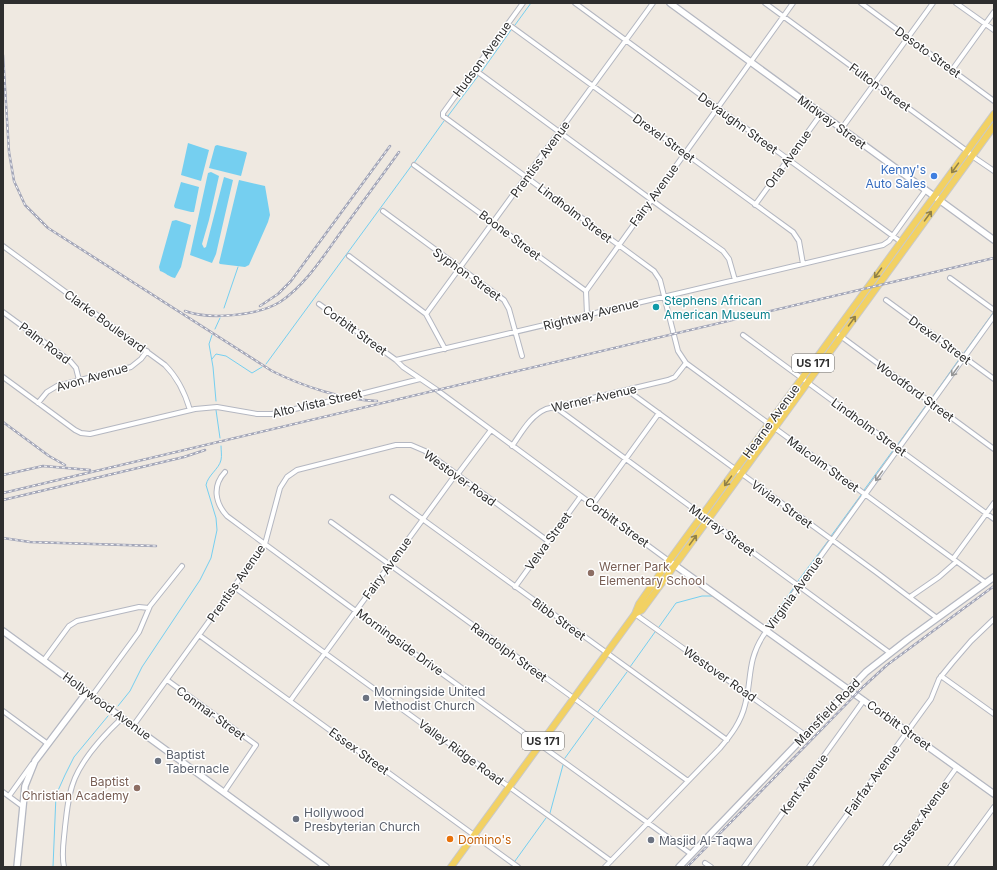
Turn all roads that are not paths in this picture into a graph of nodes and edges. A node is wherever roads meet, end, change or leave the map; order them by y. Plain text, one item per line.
1 (523, 3) edge
2 (575, 3) edge
3 (654, 3) edge
4 (670, 3) edge
5 (765, 3) edge
6 (793, 3) edge
7 (861, 3) edge
8 (933, 3) edge
9 (956, 3) edge
10 (994, 12) edge
11 (783, 16) junction
12 (508, 24) junction
13 (985, 24) junction
14 (994, 30) edge
15 (907, 37) junction
16 (626, 40) junction
17 (750, 62) junction
18 (475, 70) junction
19 (952, 70) junction
20 (874, 83) junction
21 (593, 86) junction
22 (994, 101) edge
23 (717, 107) junction
24 (821, 114) junction
25 (994, 114) edge
26 (443, 116) joint
27 (994, 126) edge
28 (842, 128) junction
29 (560, 132) junction
30 (968, 151) junction
31 (684, 153) junction
32 (972, 156) junction
33 (788, 160) junction
34 (414, 165) dead end
35 (994, 171) edge
36 (527, 178) junction
37 (925, 190) junction
38 (651, 199) junction
39 (936, 199) junction
40 (755, 204) junction
41 (383, 211) dead end
42 (494, 223) junction
43 (893, 236) junction
44 (994, 240) edge
45 (901, 242) junction
46 (618, 245) junction
47 (3, 246) edge
48 (350, 256) dead end
49 (803, 264) junction
50 (461, 268) junction
51 (950, 278) dead end
52 (735, 280) junction
53 (586, 291) junction
54 (664, 296) junction
55 (886, 300) dead end
56 (319, 304) dead end
57 (994, 310) edge
58 (3, 312) edge
59 (426, 314) junction
60 (587, 315) junction
61 (994, 316) edge
62 (515, 332) junction
63 (673, 334) joint
64 (743, 335) dead end
65 (838, 335) junction
66 (445, 348) junction
67 (147, 351) junction
68 (522, 356) dead end
69 (965, 358) junction
70 (396, 360) junction
71 (686, 364) junction
72 (3, 377) edge
73 (420, 379) junction
74 (994, 379) edge
75 (79, 380) junction
76 (805, 380) junction
77 (627, 390) junction
78 (38, 403) junction
79 (931, 403) junction
80 (555, 407) junction
81 (190, 410) junction
82 (659, 413) junction
83 (771, 426) junction
84 (491, 430) junction
85 (410, 445) joint
86 (512, 446) junction
87 (898, 449) junction
88 (994, 449) edge
89 (626, 459) junction
90 (225, 472) dead end
91 (738, 472) junction
92 (457, 474) junction
93 (865, 495) junction
94 (581, 496) junction
95 (392, 497) dead end
96 (994, 503) edge
97 (592, 504) junction
98 (986, 514) junction
99 (705, 517) junction
100 (994, 519) edge
101 (422, 520) junction
102 (330, 522) dead end
103 (832, 540) junction
104 (548, 541) junction
105 (265, 544) junction
106 (954, 560) junction
107 (672, 563) junction
108 (390, 565) junction
109 (182, 566) dead end
110 (994, 577) edge
111 (986, 583) junction
112 (799, 586) junction
113 (234, 587) junction
114 (514, 587) junction
115 (910, 597) junction
116 (149, 608) junction
117 (357, 610) junction
118 (635, 614) junction
119 (937, 618) junction
120 (994, 619) edge
121 (3, 631) edge
122 (766, 631) junction
123 (199, 635) junction
124 (325, 653) junction
125 (606, 653) junction
126 (890, 653) junction
127 (44, 660) junction
128 (941, 676) junction
129 (167, 680) junction
130 (848, 690) junction
131 (86, 692) junction
132 (747, 694) junction
133 (92, 696) junction
134 (573, 699) junction
135 (864, 700) junction
136 (290, 701) junction
137 (3, 711) edge
138 (994, 714) edge
139 (122, 718) junction
140 (133, 726) junction
141 (907, 731) junction
142 (805, 735) junction
143 (727, 740) junction
144 (48, 744) junction
145 (540, 744) junction
146 (35, 761) junction
147 (957, 767) junction
148 (688, 781) junction
149 (509, 787) junction
150 (3, 792) edge
151 (224, 792) junction
152 (994, 794) edge
153 (9, 796) junction
154 (22, 806) junction
155 (994, 807) edge
156 (648, 822) junction
157 (474, 835) junction
158 (691, 854) junction
159 (611, 861) junction
160 (705, 863) dead end
161 (17, 867) edge
162 (64, 867) edge
163 (326, 867) edge
164 (451, 867) edge
165 (518, 867) edge
166 (605, 867) edge
167 (678, 867) edge
168 (710, 867) edge
169 (744, 867) edge
170 (809, 867) edge
171 (885, 867) edge
172 (950, 867) edge

1 - 12 street, Hudson Avenue
2 - 16 street, Devaughn Street
3 - 16 street, Prentiss Avenue
4 - 17 street, Midway Street
5 - 11 street, Fulton Street
6 - 11 street, Fairy Avenue
7 - 15 street, Desoto Street
8 - 15 street
9 - 13 street
10 - 13 street
11 - 17 street, Fairy Avenue
11 - 20 street, Fulton Street
12 - 18 street, Hudson Avenue
12 - 21 street, Drexel Street
13 - 14 street
13 - 19 street
15 - 19 street, Desoto Street
15 - 20 street
16 - 21 street, Prentiss Avenue
16 - 23 street, Devaughn Street
17 - 23 street, Fairy Avenue
17 - 24 street, Midway Street
18 - 26 street, Hudson Avenue
18 - 29 street
19 - 22 street, Desoto Street
20 - 28 street
20 - 30 street, Fulton Street
21 - 29 street, Prentiss Avenue
21 - 31 street, Drexel Street
23 - 31 street, Fairy Avenue
23 - 33 street, Devaughn Street
24 - 28 street, Midway Street
24 - 33 street, Orla Avenue
25 - 30 main road, Hearne Avenue / US 171
26 - 36 street, Lindholm Street
27 - 32 main road, Hearne Avenue / US 171
28 - 37 street, Midway Street
29 - 36 street, Prentiss Avenue
29 - 38 street
30 - 32 street, Fulton Street
30 -> 39 main road, Hearne Avenue / US 171
31 - 38 street, Fairy Avenue
31 - 40 street, Drexel Street
32 - 35 street, Fulton Street
32 - 39 main road, Hearne Avenue / US 171
33 - 40 street, Orla Avenue
33 - 43 street, Devaughn Street
34 - 42 street, Boone Street
36 - 42 street, Prentiss Avenue
36 - 46 street, Lindholm Street
37 - 39 street, Midway Street
37 - 43 street, Rightway Avenue
38 - 46 street, Fairy Avenue
38 - 52 street
39 - 44 street, Midway Street
39 - 45 main road, Hearne Avenue / US 171
65 -> 39 main road, Hearne Avenue / US 171
40 - 49 street, Drexel Street
41 - 50 street, Syphon Street
42 - 50 street, Prentiss Avenue
42 - 53 street, Boone Street
43 - 45 street, Devaughn Street
43 - 49 street, Rightway Avenue
45 -> 65 main road, Hearne Avenue / US 171
46 - 53 street, Fairy Avenue
46 - 54 street, Lindholm Street
47 - 67 street, Clarke Boulevard
48 - 59 street
49 - 52 street, Rightway Avenue
50 - 59 street, Prentiss Avenue
50 - 62 street, Syphon Street
51 - 57 street
52 - 54 street, Rightway Avenue
53 - 60 street
54 - 60 street, Rightway Avenue
54 - 63 street, Lindholm Street
55 - 69 street, Drexel Street
56 - 70 street, Corbitt Street
58 - 75 street, Palm Road
59 - 66 street
60 - 62 street, Rightway Avenue
61 - 69 street, Virginia Avenue
62 - 66 street, Rightway Avenue
62 - 68 street, Syphon Street
63 - 71 street, Malcolm Street
64 - 76 street, Lindholm Street
65 - 76 main road, Hearne Avenue / US 171
65 - 79 street, Woodford Street
66 - 70 street, Rightway Avenue
67 - 75 street, Avon Avenue
67 - 81 street, Clarke Boulevard
69 - 74 street, Drexel Street
69 -> 79 street, Virginia Avenue
70 - 73 street, Corbitt Street
71 - 77 street, Werner Avenue
71 - 83 street, Malcolm Street
72 - 78 street
73 - 81 street, Alto Vista Street
73 - 84 street, Corbitt Street
75 - 78 street, Avon Avenue
76 - 83 main road, Hearne Avenue / US 171
76 - 87 street, Lindholm Street
77 - 80 street, Werner Avenue
77 - 82 street, Vivian Street
78 - 81 street, Alto Vista Street
79 - 87 street, Virginia Avenue
79 - 88 street, Woodford Street
80 - 86 street, Werner Avenue
80 - 89 street, Murray Street
82 - 89 street
82 - 91 street, Vivian Street
83 - 91 main road, Hearne Avenue / US 171
83 - 93 street, Malcolm Street
84 - 86 street, Corbitt Street
84 - 92 street, Fairy Avenue
85 - 92 street, Westover Road
85 - 105 street, Prentiss Avenue
86 - 94 street, Corbitt Street
87 -> 93 street, Virginia Avenue
87 - 98 street, Lindholm Street
89 - 97 street
89 - 99 street, Murray Street
90 - 105 street, Morningside Drive
91 - 99 main road, Hearne Avenue / US 171
91 - 103 street, Vivian Street
92 - 101 street, Fairy Avenue
92 - 104 street, Westover Road
93 - 103 street, Virginia Avenue
93 - 106 street, Malcolm Street
94 - 97 street, Corbitt Street
94 - 104 street, Velva Street
95 - 101 street, Bibb Street
96 - 98 street
97 - 107 street, Corbitt Street
98 - 100 street, Lindholm Street
98 - 106 street
99 - 107 main road, Hearne Avenue / US 171
99 - 112 street, Murray Street
101 - 108 street, Fairy Avenue
101 - 114 street, Bibb Street
102 - 108 street, Randolph Street
103 - 112 street, Virginia Avenue
103 - 115 street, Vivian Street
104 - 114 street, Velva Street
105 - 113 street, Prentiss Avenue
105 - 117 street, Morningside Drive
106 - 111 street, Malcolm Street
106 - 115 street
107 - 118 main road, Hearne Avenue / US 171
107 - 122 street, Corbitt Street
108 - 117 street, Fairy Avenue
108 - 134 street, Randolph Street
109 - 116 street
110 - 111 street, Mansfield Road
111 - 119 street, Mansfield Road
112 - 122 street, Virginia Avenue
112 - 126 street, Murray Street
113 - 123 street, Prentiss Avenue
113 - 124 street, Valley Ridge Road
114 - 125 street, Bibb Street
115 - 119 street, Vivian Street
116 - 127 street
116 - 133 street
117 - 124 street, Fairy Avenue
117 - 145 street, Morningside Drive
118 - 125 main road, Hearne Avenue / US 171
118 - 132 street, Westover Road
119 - 126 street, Mansfield Road
120 - 128 street, Fairfax Avenue
121 - 127 street, Hollywood Avenue
122 - 130 street, Corbitt Street
122 - 132 street, Virginia Avenue
123 - 129 street, Prentiss Avenue
123 - 136 street, Essex Street
124 - 136 street, Fairy Avenue
124 - 149 street, Valley Ridge Road
125 - 134 main road, Hearne Avenue / US 171
125 - 143 street, Bibb Street
126 - 130 street, Mansfield Road
127 - 131 street, Hollywood Avenue
128 - 138 street
128 - 141 street, Fairfax Avenue
129 - 140 street, Prentiss Avenue
129 - 151 street, Conmar Street
130 - 135 street, Corbitt Street
130 - 142 street, Mansfield Road
131 - 133 street, Hollywood Avenue
131 - 144 street
132 - 142 street, Westover Road
132 - 143 street, Virginia Avenue
133 - 139 street, Hollywood Avenue
134 - 145 main road, Hearne Avenue / US 171
134 - 148 street, Randolph Street
135 - 141 street, Corbitt Street
135 - 169 street, Kent Avenue
136 - 157 street, Essex Street
137 - 144 street
139 - 140 street, Hollywood Avenue
139 - 162 street
140 - 151 street, Hollywood Avenue
141 - 147 street, Corbitt Street
141 - 170 street, Fairfax Avenue
142 - 158 street, Mansfield Road
143 - 148 street, Virginia Avenue
144 - 146 street
145 - 149 main road, Hearne Avenue / US 171
145 - 156 street, Morningside Drive
146 - 153 street
146 - 154 street
147 - 152 street, Corbitt Street
147 - 171 street, Sussex Avenue
148 - 156 street, Virginia Avenue
149 - 157 main road, Hearne Avenue / US 171
149 - 159 street, Valley Ridge Road
150 - 153 street
151 - 163 street, Hollywood Avenue
153 - 154 street
154 - 161 street
155 - 172 street
156 - 158 street, Morningside Drive
156 - 159 street, Virginia Avenue
157 - 164 main road, Hearne Avenue / US 171
157 - 165 street, Essex Street
158 - 167 street, Mansfield Road
159 - 166 street, Virginia Avenue
160 - 168 street

